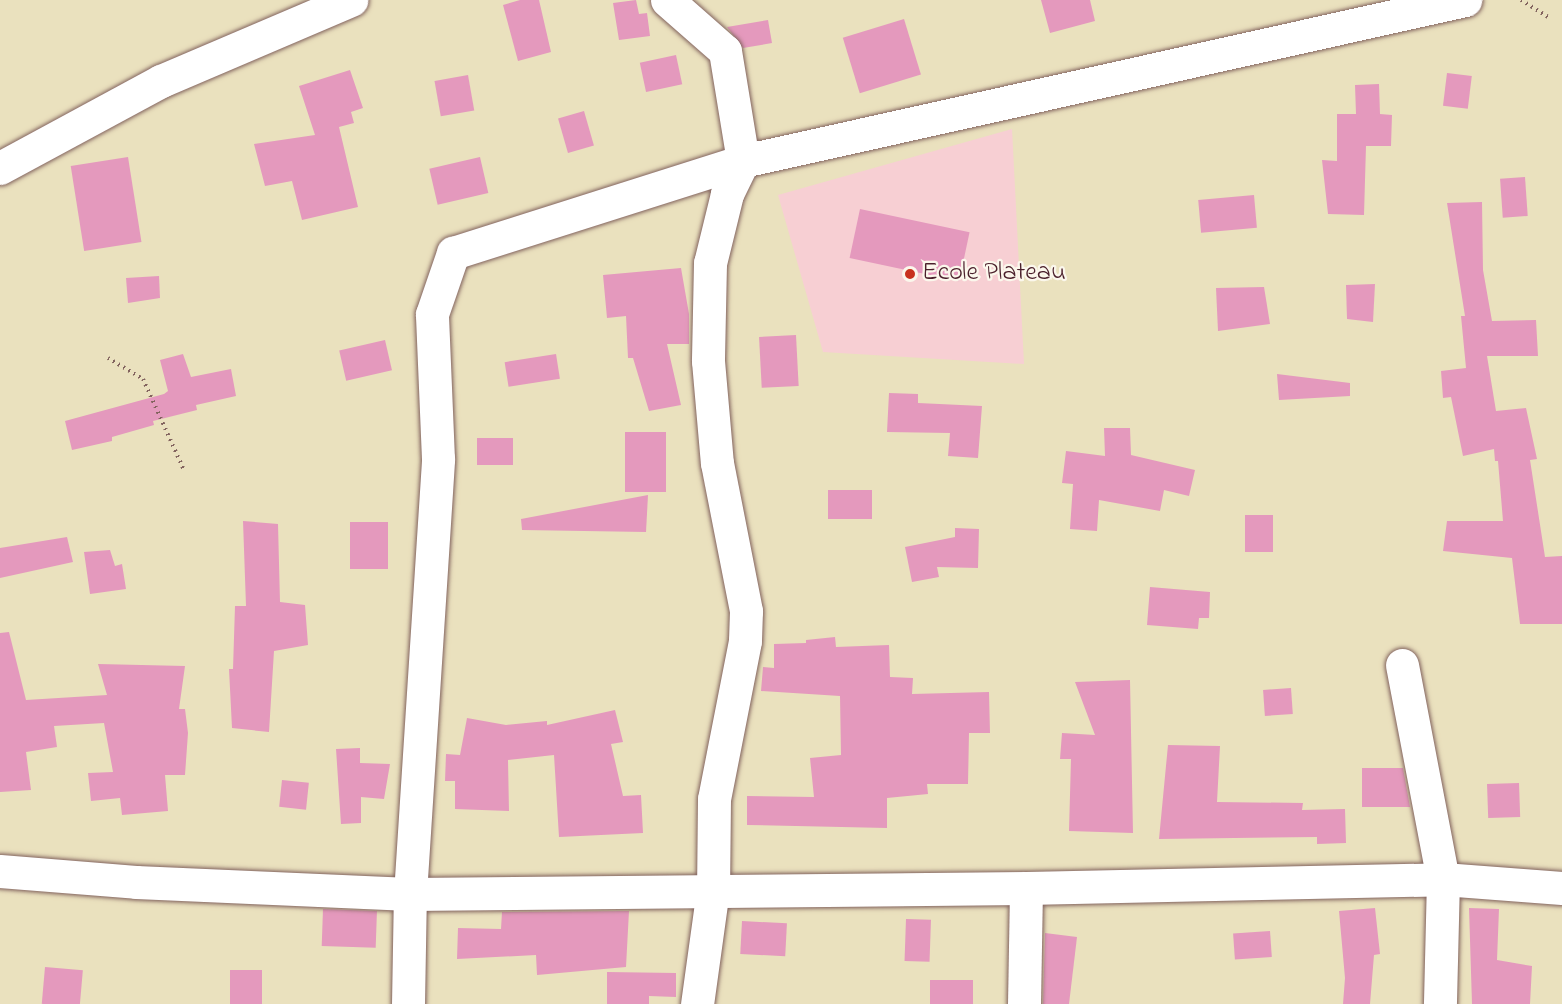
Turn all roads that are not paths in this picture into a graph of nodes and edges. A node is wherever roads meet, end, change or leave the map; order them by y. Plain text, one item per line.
1 (351, 0) edge
2 (667, 0) edge
3 (1465, 0) edge
4 (743, 161) junction
5 (0, 168) edge
6 (1402, 666) dead end
7 (0, 871) edge
8 (1443, 879) junction
9 (1026, 888) junction
10 (1562, 888) edge
11 (713, 889) junction
12 (410, 894) junction
13 (408, 1004) edge
14 (697, 1004) edge
15 (1024, 1004) edge
16 (1440, 1004) edge

1 - 5 street
2 - 4 street
3 - 4 street
4 - 11 street
4 - 12 street
6 - 8 street
7 - 12 street
8 - 9 street
8 - 10 street
8 - 16 street
9 - 11 street
9 - 15 street
11 - 12 street
11 - 14 street
12 - 13 street

